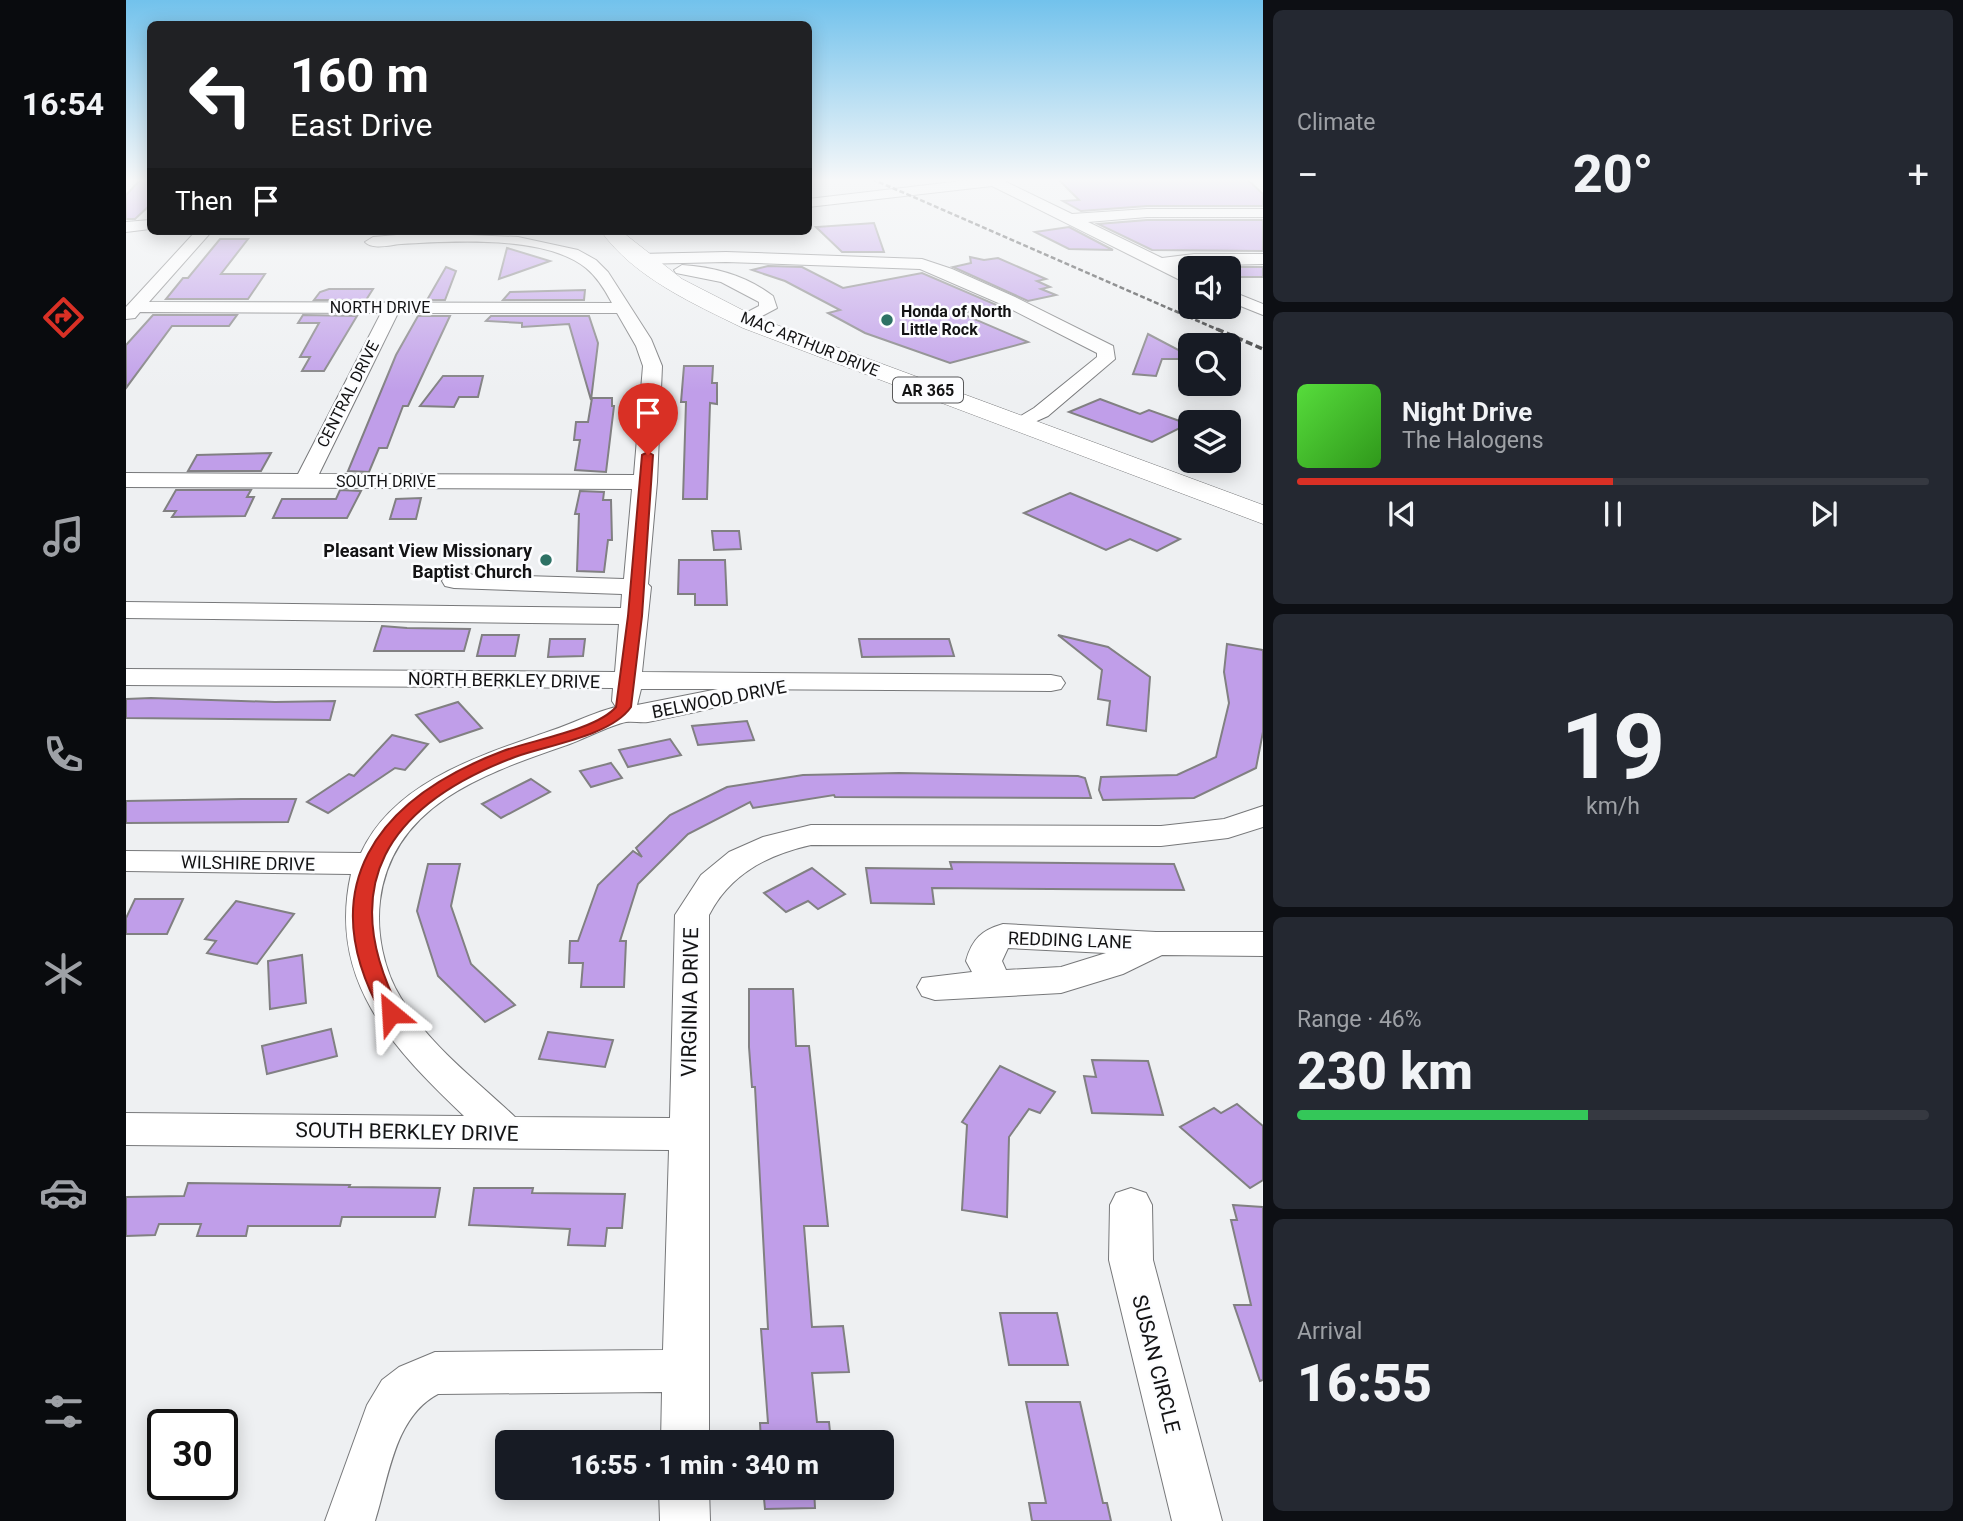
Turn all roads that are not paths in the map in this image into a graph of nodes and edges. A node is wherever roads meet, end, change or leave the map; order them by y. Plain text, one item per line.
1 (187, 250) edge
2 (557, 250) edge
3 (631, 250) edge
4 (1131, 250) edge
5 (582, 258) junction
6 (1263, 259) edge
7 (642, 260) junction
8 (1158, 263) junction
9 (1178, 272) edge
10 (1241, 301) edge
11 (392, 307) junction
12 (624, 308) junction
13 (1263, 310) edge
14 (131, 312) edge
15 (1019, 423) junction
16 (126, 480) edge
17 (304, 481) junction
18 (646, 482) junction
19 (1263, 515) edge
20 (454, 581) dead end
21 (638, 587) junction
22 (126, 610) edge
23 (635, 616) junction
24 (126, 677) edge
25 (627, 681) junction
26 (818, 682) junction
27 (1051, 683) dead end
28 (619, 714) junction
29 (1263, 816) edge
30 (126, 861) edge
31 (371, 864) junction
32 (1157, 943) junction
33 (1263, 944) edge
34 (996, 985) junction
35 (935, 987) dead end
36 (126, 1129) edge
37 (506, 1133) junction
38 (688, 1134) junction
39 (1131, 1205) dead end
40 (685, 1371) junction
41 (685, 1430) edge
42 (684, 1500) edge
43 (350, 1521) edge
44 (685, 1521) edge
45 (1197, 1521) edge

1 - 14 street
2 - 5 street
3 - 7 main road, MAC ARTHUR DRIVE / AR 365
4 - 8 street
5 - 7 street
5 - 12 street, BELWOOD DRIVE
6 - 8 street
7 - 15 main road, MAC ARTHUR DRIVE / AR 365
7 - 15 street
8 - 9 street
10 - 13 street
11 - 12 street, NORTH DRIVE
11 - 14 street, NORTH DRIVE
11 - 17 street, CENTRAL DRIVE
12 - 18 street, BELWOOD DRIVE
15 - 19 main road, MAC ARTHUR DRIVE / AR 365
16 - 17 street, SOUTH DRIVE
17 - 18 street, SOUTH DRIVE
18 - 21 street, BELWOOD DRIVE
20 - 21 street
21 - 23 street, BELWOOD DRIVE
22 - 23 street
23 - 25 street, BELWOOD DRIVE
24 - 25 street, NORTH BERKLEY DRIVE
25 - 26 street, NORTH BERKLEY DRIVE
25 - 28 street, BELWOOD DRIVE
26 - 27 street, NORTH BERKLEY DRIVE
26 - 28 street, BELWOOD DRIVE
28 - 31 street, BELWOOD DRIVE
29 - 38 street, VIRGINIA DRIVE
30 - 31 street, WILSHIRE DRIVE
31 - 37 street, BELWOOD DRIVE
32 - 33 street, REDDING LANE
32 - 34 street, REDDING LANE
32 - 34 street, REDDING LANE
34 - 35 street, REDDING LANE
36 - 37 street, SOUTH BERKLEY DRIVE
37 - 38 street, SOUTH BERKLEY DRIVE
38 - 40 street, VIRGINIA DRIVE
39 - 45 street, SUSAN CIRCLE
40 - 41 street, VIRGINIA DRIVE
40 - 43 street
42 - 44 street

